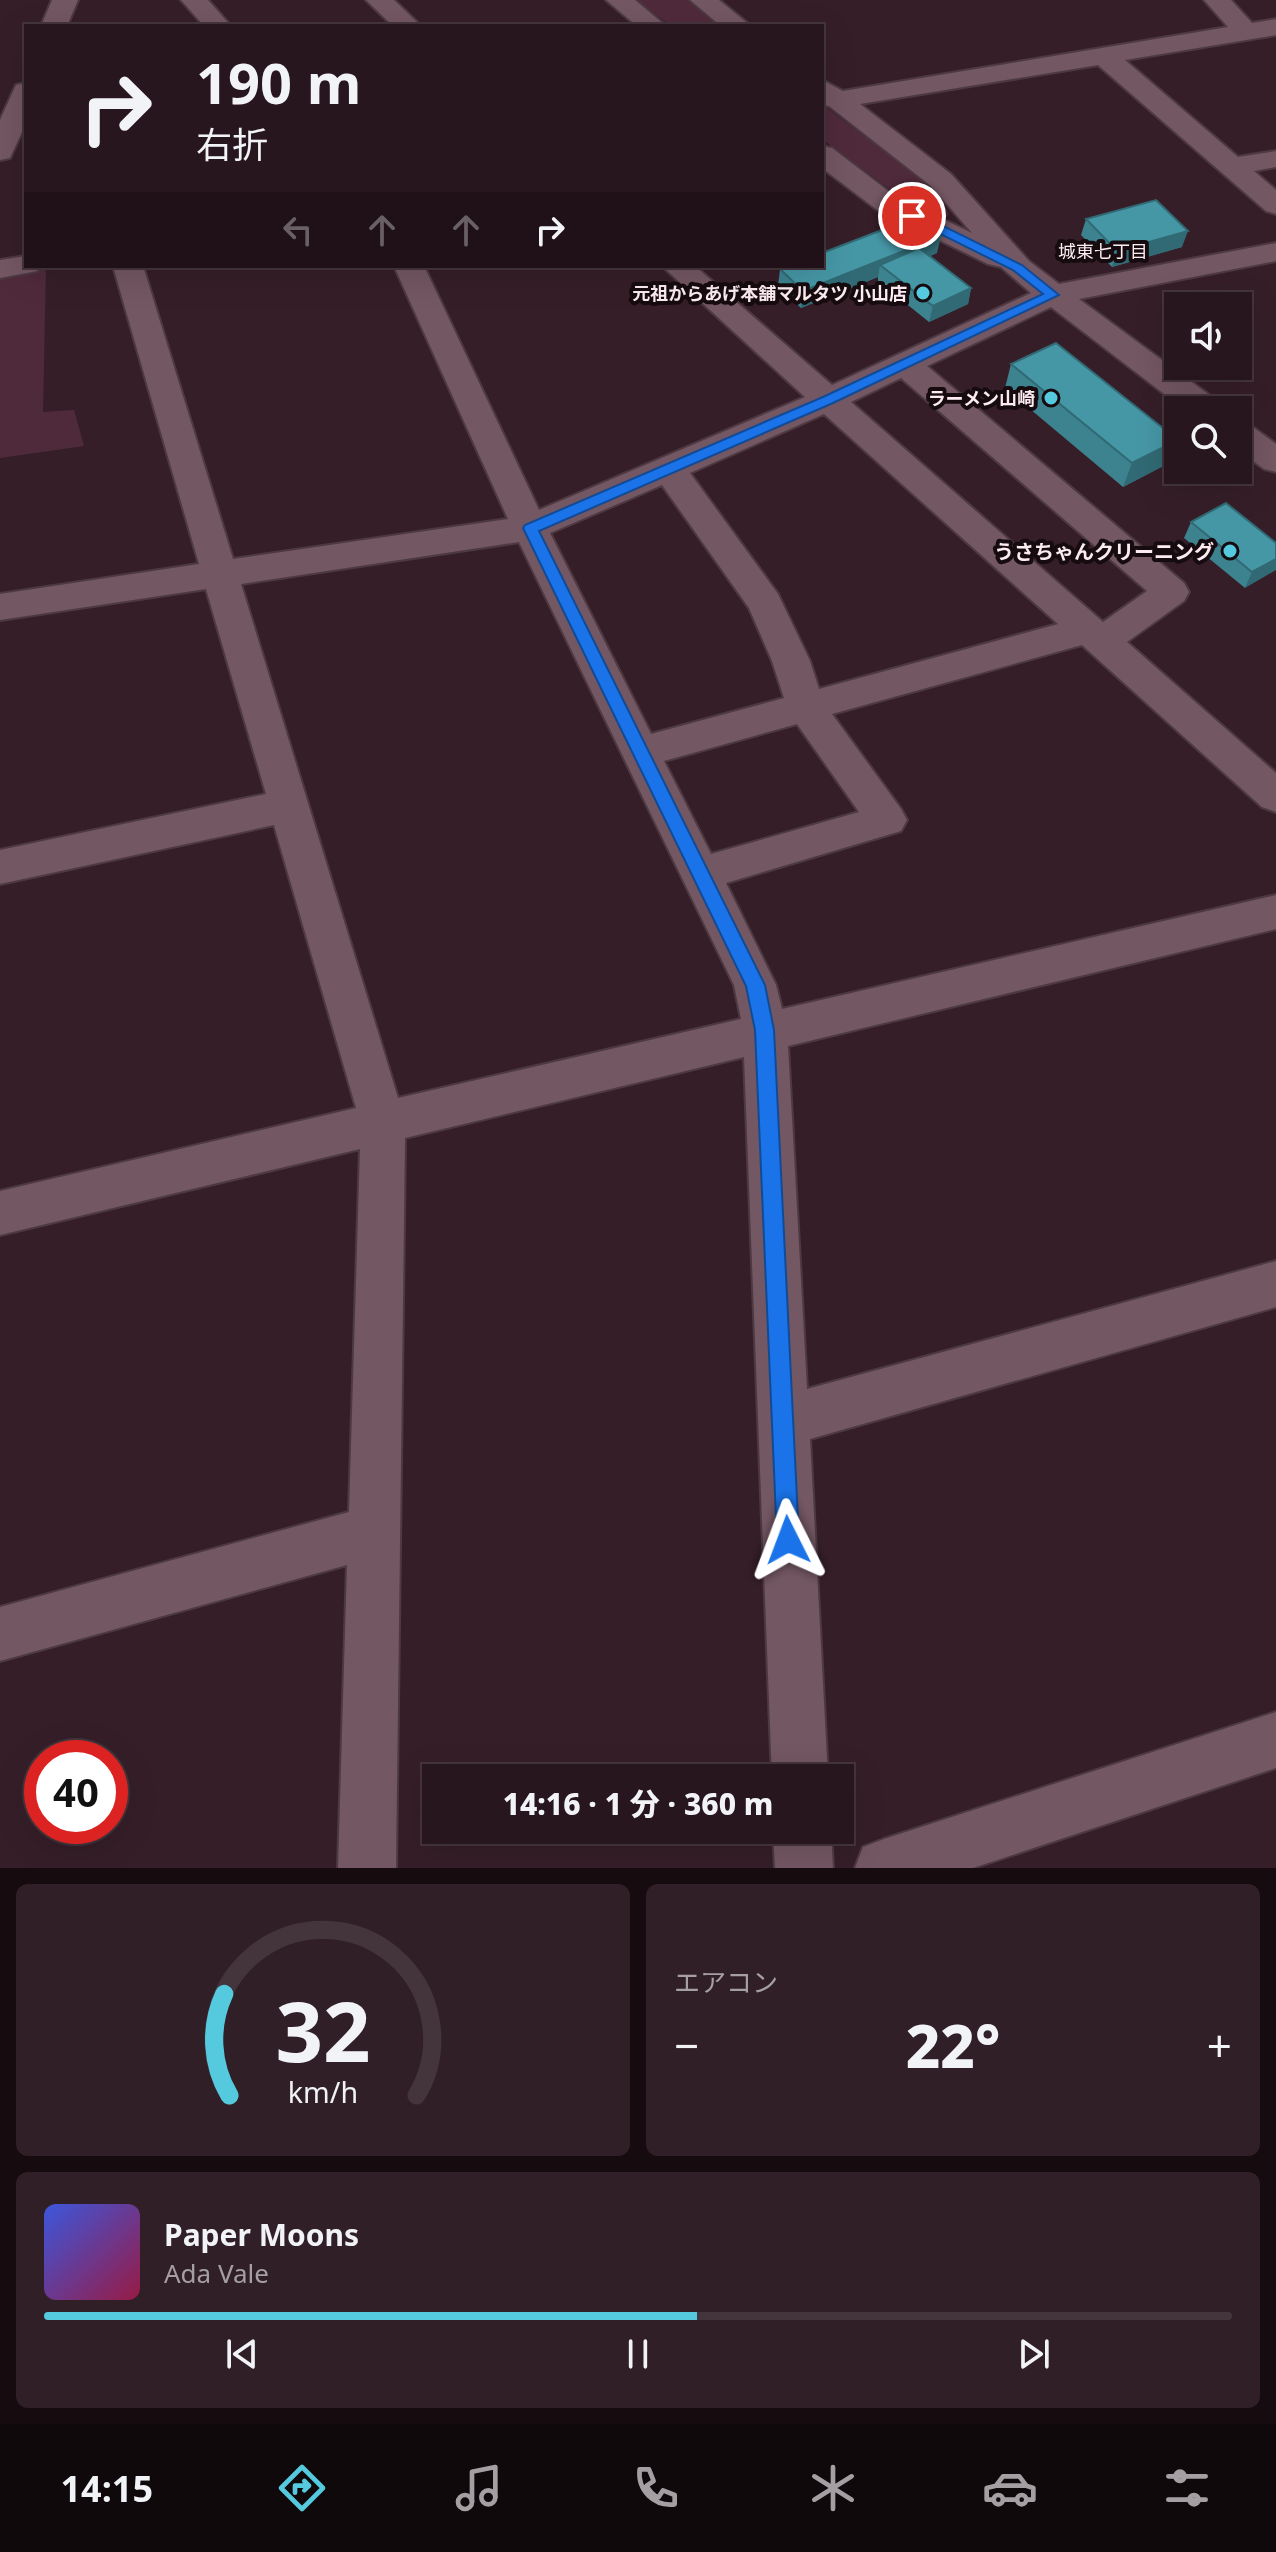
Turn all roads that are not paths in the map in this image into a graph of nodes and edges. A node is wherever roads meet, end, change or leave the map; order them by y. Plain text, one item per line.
1 (65, 0) edge
2 (194, 0) edge
3 (379, 0) edge
4 (619, 0) edge
5 (703, 0) edge
6 (1217, 0) edge
7 (55, 24) edge
8 (216, 24) edge
9 (406, 24) edge
10 (650, 24) edge
11 (735, 24) edge
12 (1276, 27) edge
13 (1246, 32) junction
14 (1104, 56) junction
15 (827, 95) edge
16 (24, 96) edge
17 (0, 152) edge
18 (824, 156) edge
19 (1276, 159) edge
20 (1232, 167) junction
21 (1276, 205) edge
22 (1276, 252) edge
23 (24, 265) edge
24 (129, 268) edge
25 (410, 268) edge
26 (679, 268) edge
27 (1018, 268) junction
28 (0, 269) edge
29 (1052, 295) junction
30 (904, 364) junction
31 (1188, 396) edge
32 (828, 400) junction
33 (1252, 443) edge
34 (1276, 461) edge
35 (669, 469) junction
36 (530, 528) junction
37 (220, 575) junction
38 (0, 607) edge
39 (1095, 636) junction
40 (806, 707) junction
41 (640, 752) junction
42 (1276, 796) edge
43 (291, 805) junction
44 (0, 867) edge
45 (700, 874) junction
46 (1276, 912) edge
47 (765, 1030) junction
48 (383, 1122) junction
49 (0, 1213) edge
50 (1276, 1284) edge
51 (782, 1421) junction
52 (376, 1531) junction
53 (0, 1634) edge
54 (1276, 1740) edge
55 (799, 1764) edge
56 (803, 1844) edge
57 (367, 1868) edge
58 (804, 1868) edge
59 (884, 1868) edge

1 - 7 street
2 - 8 street
3 - 9 street
4 - 10 street
5 - 11 street
6 - 13 street
12 - 13 street
13 - 14 street
14 - 15 street
14 - 20 street
15 - 27 street
16 - 17 street
18 - 27 street
19 - 20 street
20 - 21 street
22 - 29 street
23 - 28 street
24 - 37 street
25 - 36 street
26 - 32 street
27 - 29 street
29 - 30 street
29 - 31 street
30 - 32 street
30 - 39 street
32 - 35 street
32 - 39 street
33 - 34 street
35 - 36 street
35 - 40 street
36 - 37 street
36 - 41 street
37 - 38 street
37 - 43 street
39 - 40 street
39 - 42 street
40 - 41 street
40 - 45 street
41 - 45 street
43 - 44 street
43 - 48 street
45 - 47 street
46 - 47 street
47 - 48 street
47 - 51 street
48 - 49 street
48 - 52 street
50 - 51 street
51 - 55 street
52 - 53 street
52 - 57 street
54 - 59 street
56 - 58 street

